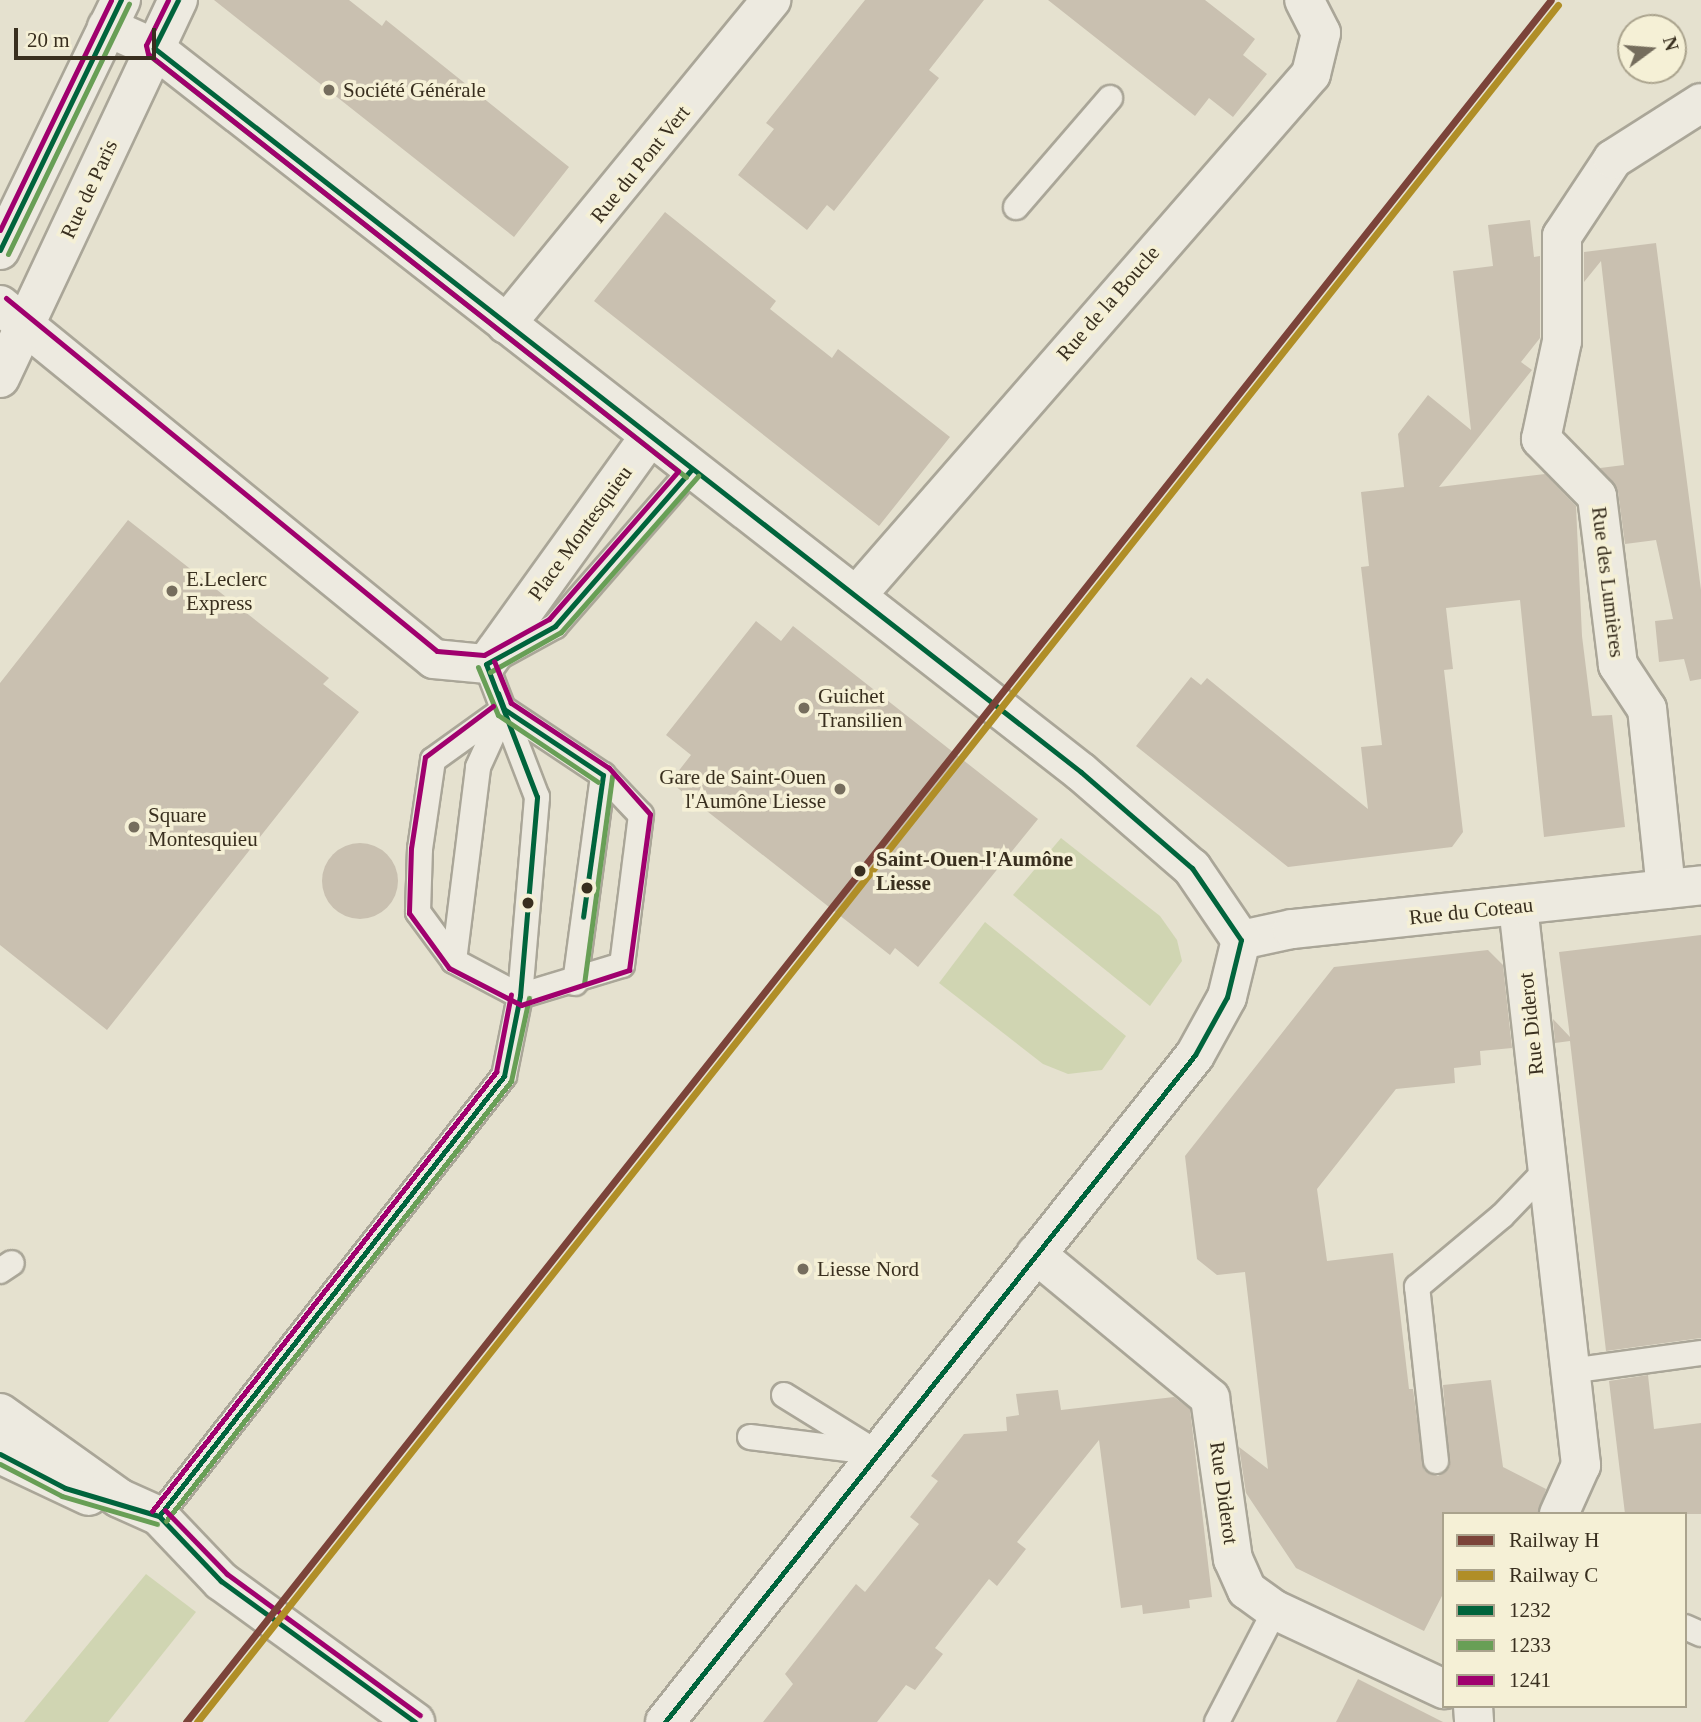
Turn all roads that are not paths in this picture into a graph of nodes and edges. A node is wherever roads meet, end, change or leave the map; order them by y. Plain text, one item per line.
1 (178, 0) edge
2 (772, 0) edge
3 (1304, 0) edge
4 (114, 14) edge
5 (154, 48) junction
6 (1110, 98) dead end
7 (1701, 103) edge
8 (1016, 206) dead end
9 (0, 250) edge
10 (13, 316) edge
11 (506, 324) junction
12 (0, 378) edge
13 (650, 436) junction
14 (691, 470) junction
15 (864, 602) junction
16 (486, 664) junction
17 (504, 709) junction
18 (603, 775) junction
19 (1683, 887) edge
20 (1518, 906) junction
21 (1241, 940) junction
22 (454, 961) junction
23 (575, 983) junction
24 (520, 996) junction
25 (1547, 1169) junction
26 (1036, 1254) junction
27 (1701, 1353) edge
28 (1570, 1371) junction
29 (784, 1395) dead end
30 (0, 1413) edge
31 (750, 1437) dead end
32 (878, 1453) junction
33 (0, 1454) edge
34 (1436, 1461) dead end
35 (1560, 1512) edge
36 (159, 1516) junction
37 (1275, 1610) junction
38 (1442, 1688) edge
39 (415, 1722) edge
40 (665, 1722) edge
41 (1216, 1722) edge

1 - 5 street, Rue de Paris
2 - 11 street, Rue du Pont Vert
3 - 15 street, Rue de la Boucle
4 - 5 street
4 - 9 street
5 - 10 street, Rue de Paris
5 - 11 street
6 - 8 lane
7 - 19 street, Rue des Lumières
10 - 12 street, Rue de Paris
10 - 16 street
11 - 13 street
13 - 14 street
13 - 16 street, Place Montesquieu
14 - 15 street
14 - 16 lane, Place Montesquieu
15 - 21 street
16 - 17 lane
17 - 18 lane
17 - 22 lane
17 - 22 lane
17 - 24 lane
18 - 23 lane
18 - 23 lane
19 - 20 street, Rue du Coteau
20 - 21 street, Rue du Coteau
20 - 25 street, Rue Diderot
21 - 26 street
22 - 24 lane
23 - 24 lane
24 - 36 lane
25 - 28 street, Rue Diderot
25 - 34 lane
26 - 32 street
26 - 37 street, Rue Diderot
27 - 28 lane
28 - 35 street, Rue Diderot
29 - 32 lane
30 - 36 street
31 - 32 lane
32 - 40 street
33 - 36 street
36 - 39 street
37 - 38 street, Rue Diderot
37 - 41 lane

